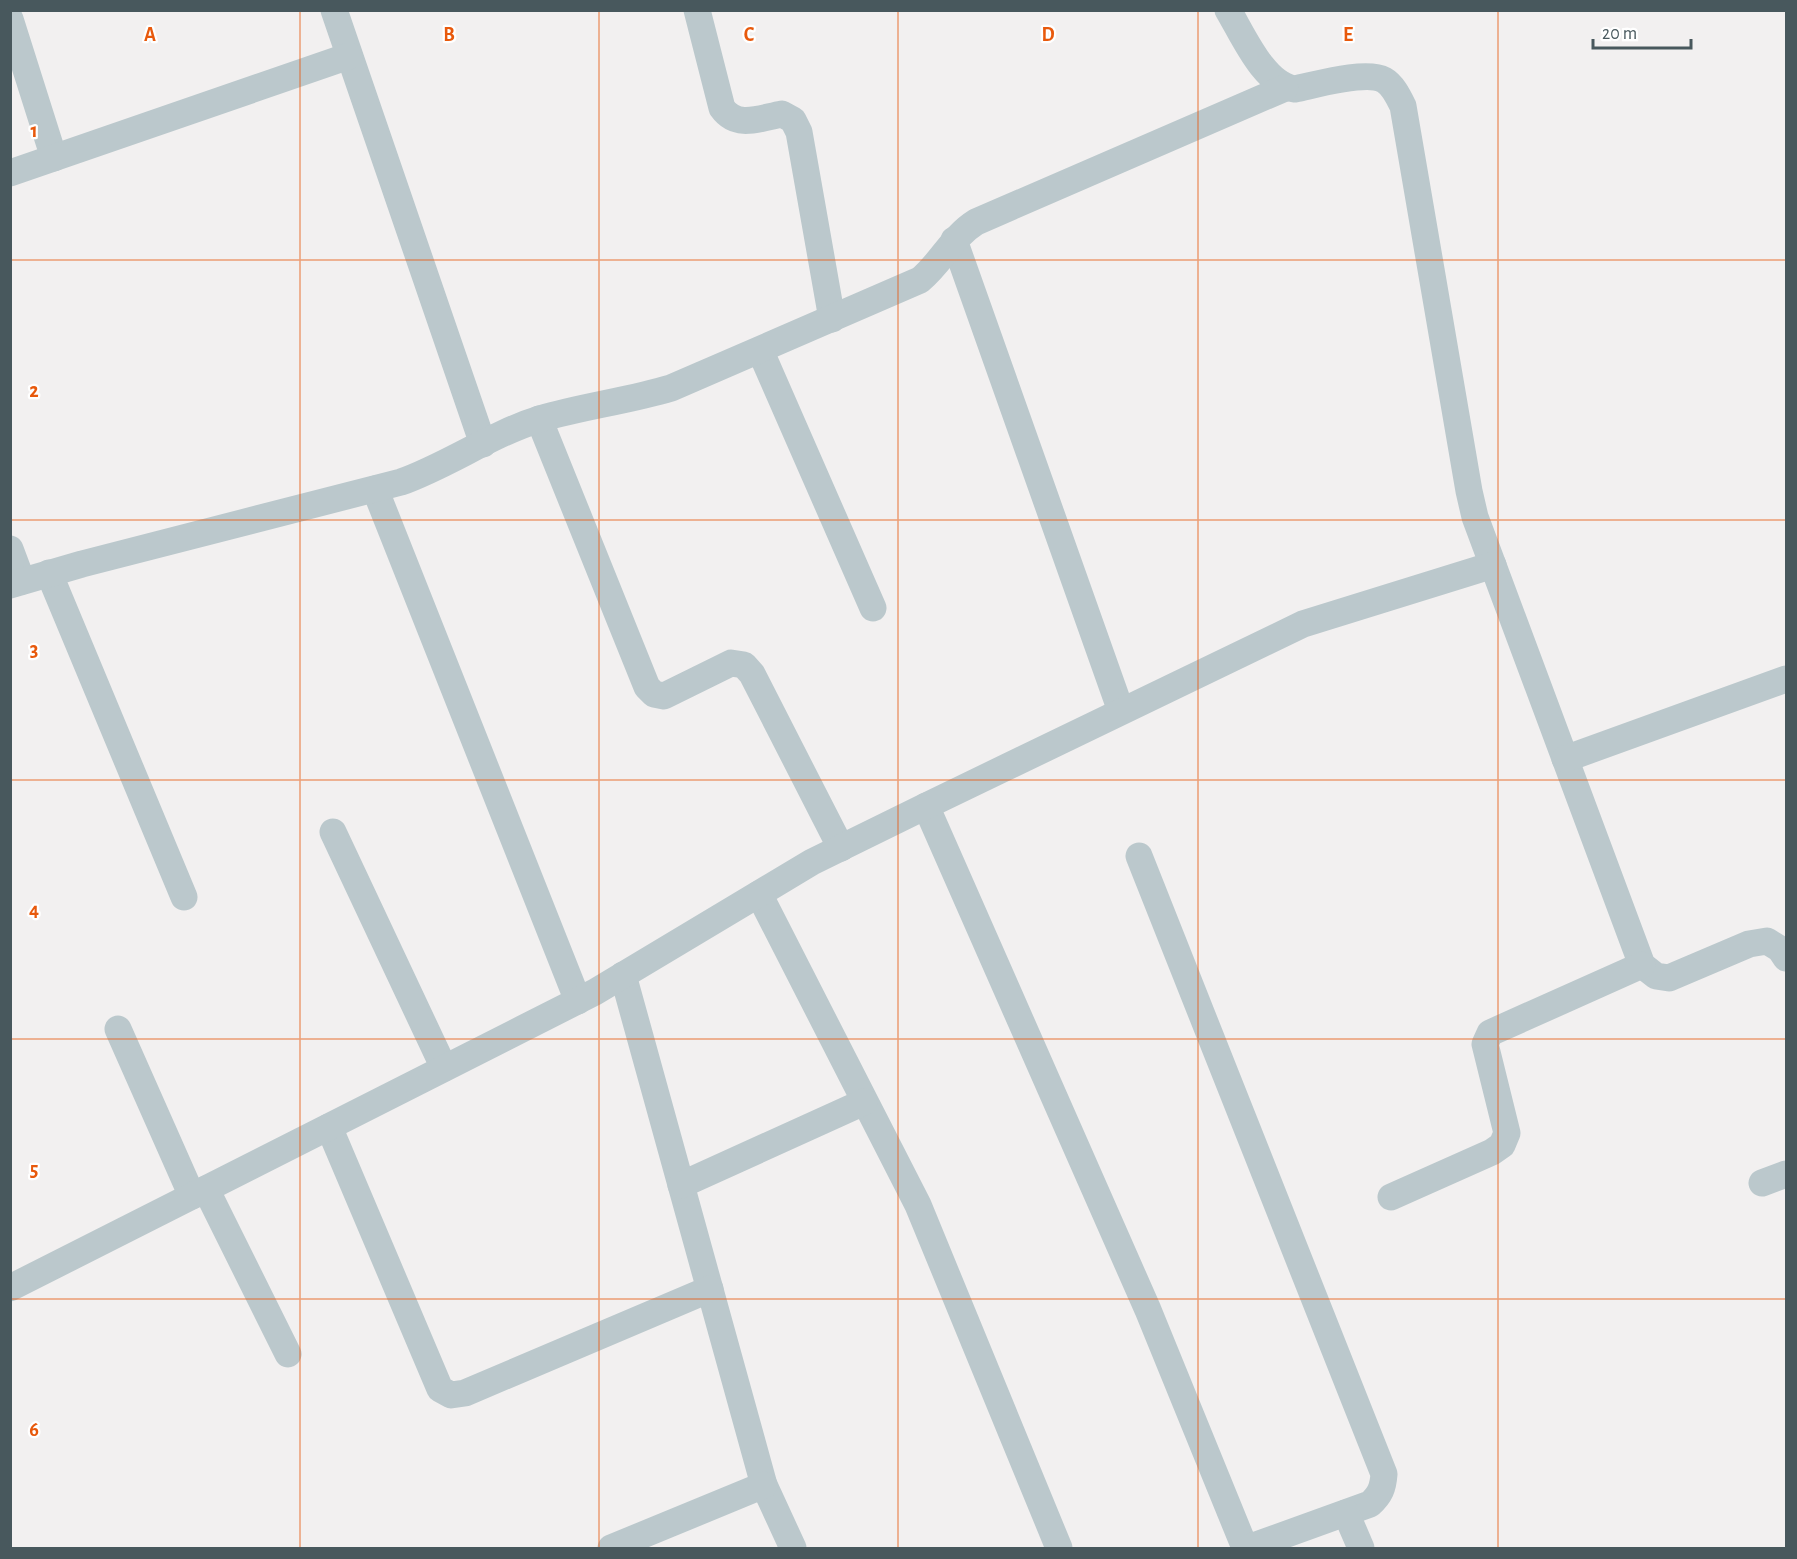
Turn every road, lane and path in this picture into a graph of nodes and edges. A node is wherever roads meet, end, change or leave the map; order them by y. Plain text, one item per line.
1 (334, 10) edge
2 (697, 10) edge
3 (1228, 10) edge
4 (10, 19) edge
5 (350, 56) junction
6 (1285, 88) junction
7 (54, 158) junction
8 (10, 173) edge
9 (954, 240) junction
10 (832, 319) junction
11 (760, 350) junction
12 (539, 419) junction
13 (483, 444) junction
14 (375, 489) junction
15 (10, 549) edge
16 (1493, 565) junction
17 (49, 573) junction
18 (16, 583) edge
19 (873, 609) dead end
20 (1786, 679) edge
21 (1121, 711) junction
22 (1565, 759) junction
23 (926, 806) junction
24 (333, 832) dead end
25 (841, 848) junction
26 (1139, 856) dead end
27 (759, 894) junction
28 (184, 897) dead end
29 (1786, 958) edge
30 (1642, 965) junction
31 (623, 975) junction
32 (578, 1000) junction
33 (118, 1029) dead end
34 (444, 1068) junction
35 (864, 1101) junction
36 (328, 1127) junction
37 (681, 1185) junction
38 (199, 1193) junction
39 (1391, 1197) dead end
40 (10, 1288) edge
41 (710, 1289) junction
42 (288, 1354) dead end
43 (764, 1485) junction
44 (1346, 1513) junction
45 (611, 1548) edge
46 (793, 1548) edge
47 (1059, 1548) edge
48 (1246, 1548) edge
49 (1361, 1548) edge

1 - 5 street
2 - 10 street
3 - 6 street
4 - 7 street
5 - 7 street
5 - 13 street
6 - 9 street
6 - 16 street
7 - 8 street
9 - 10 street
9 - 21 street
10 - 11 street
11 - 12 street
11 - 19 street
12 - 13 street
12 - 25 street
13 - 14 street
14 - 17 street
14 - 32 street
15 - 18 street
16 - 21 street
16 - 22 street
17 - 18 street
17 - 28 street
20 - 22 street
21 - 23 street
22 - 30 street
23 - 25 street
23 - 48 street
24 - 34 street
25 - 27 street
26 - 44 street
27 - 31 street
27 - 35 street
29 - 30 street
30 - 39 street
31 - 32 street
31 - 37 street
32 - 34 street
33 - 38 street
34 - 36 street
35 - 37 street
35 - 47 street
36 - 38 street
36 - 41 street
37 - 41 street
38 - 40 street
38 - 42 street
41 - 43 street
43 - 45 street
43 - 46 street
44 - 48 street
44 - 49 street

